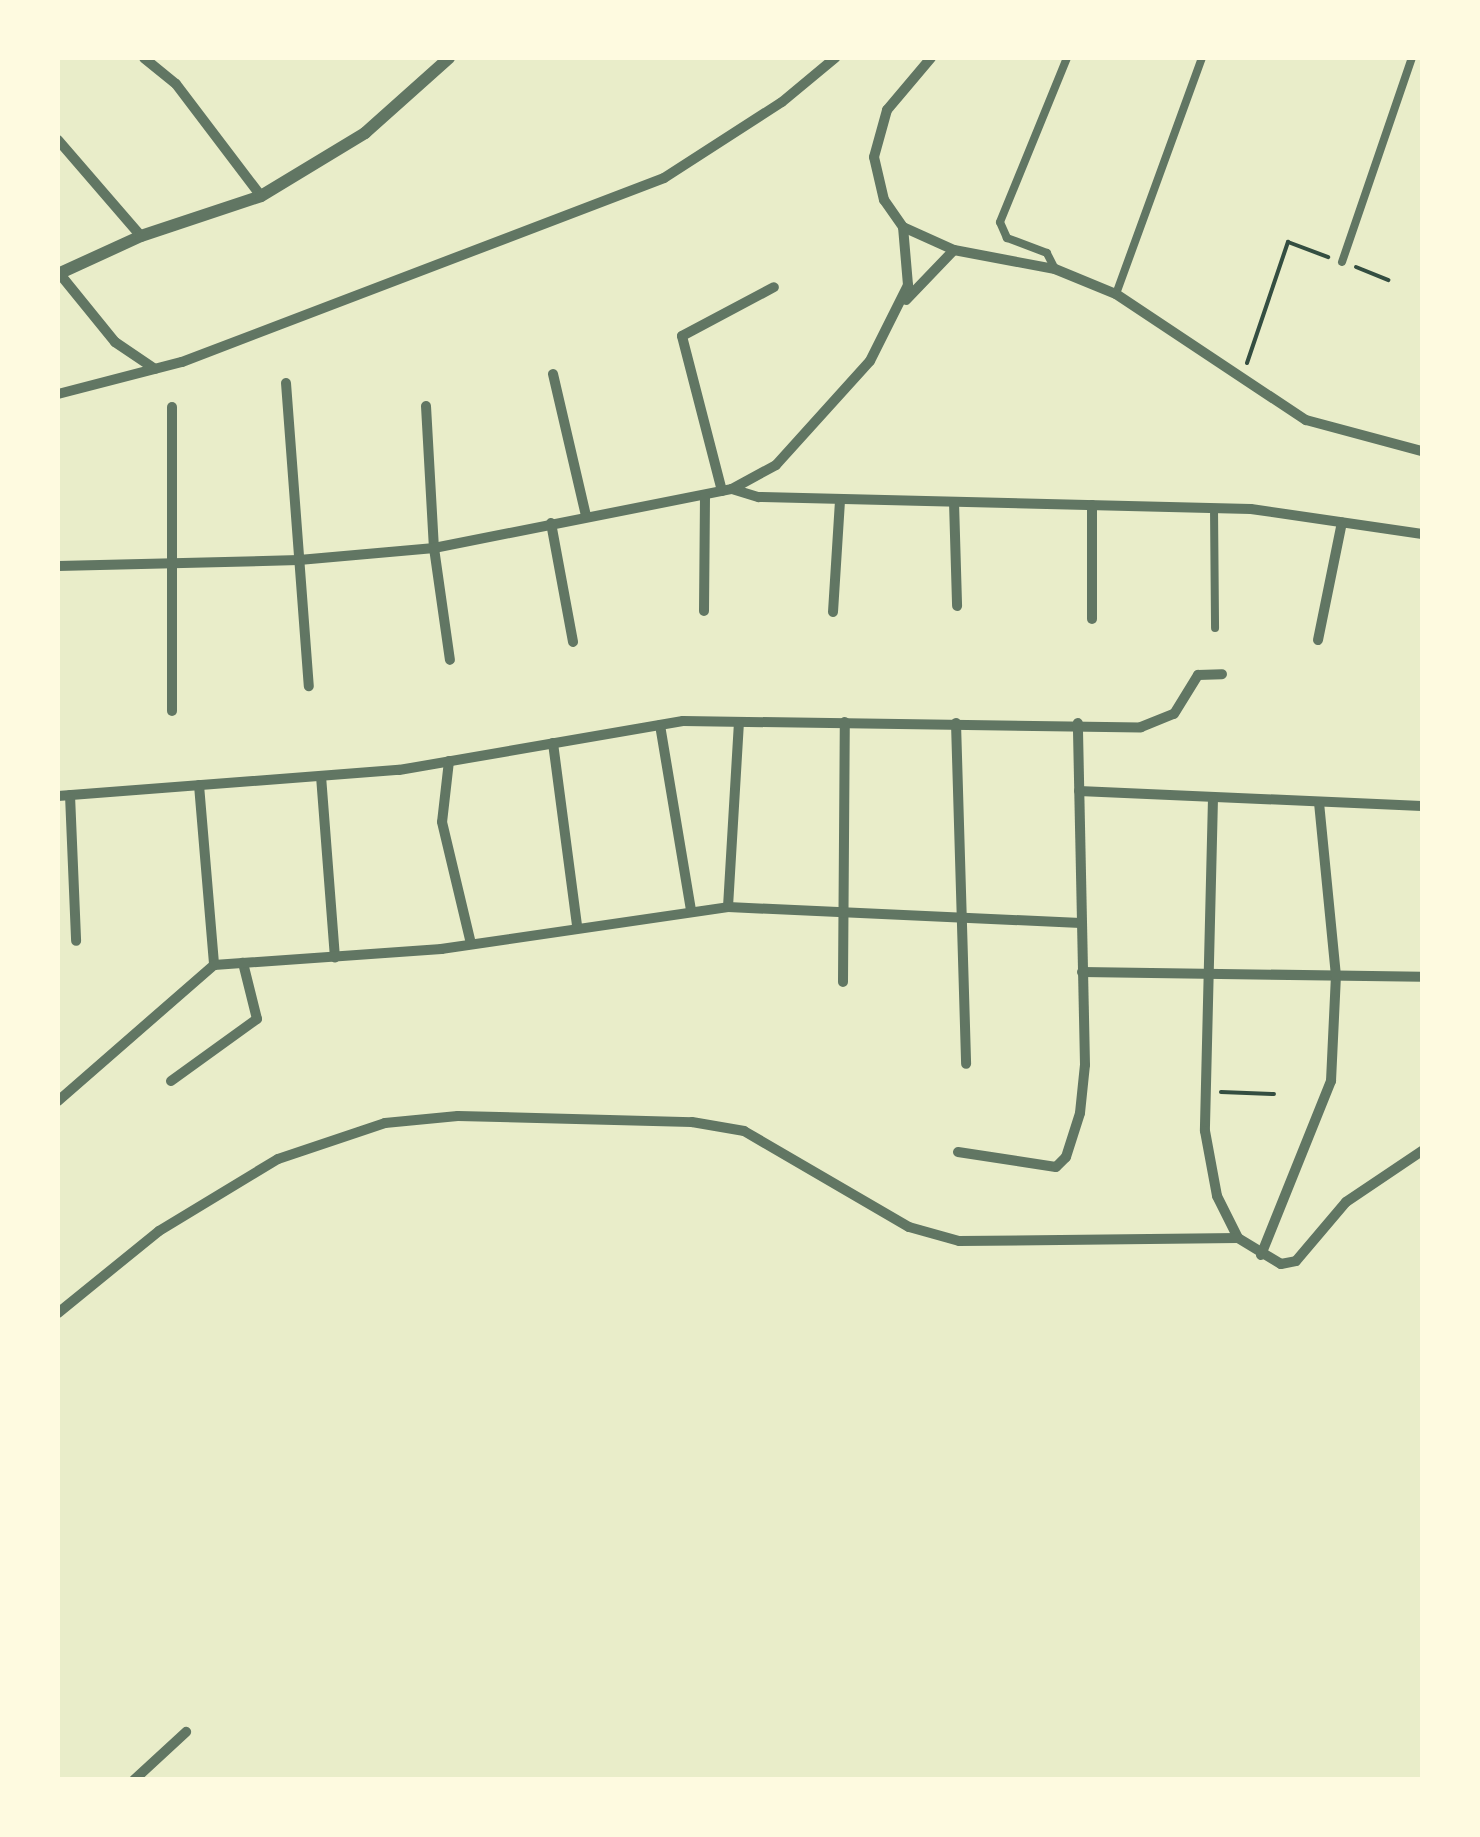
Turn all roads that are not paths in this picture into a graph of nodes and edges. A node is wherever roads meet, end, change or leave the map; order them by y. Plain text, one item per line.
1 (144, 58) edge
2 (450, 58) edge
3 (835, 58) edge
4 (931, 58) edge
5 (1067, 58) edge
6 (1202, 58) edge
7 (1412, 58) edge
8 (58, 140) edge
9 (261, 196) junction
10 (903, 227) junction
11 (141, 236) junction
12 (954, 250) junction
13 (1342, 262) dead end
14 (1055, 269) junction
15 (58, 273) edge
16 (774, 287) dead end
17 (1116, 294) junction
18 (901, 305) junction
19 (156, 369) junction
20 (553, 374) dead end
21 (286, 382) dead end
22 (58, 394) edge
23 (426, 406) dead end
24 (172, 408) dead end
25 (1422, 452) edge
26 (727, 490) junction
27 (705, 495) junction
28 (840, 500) junction
29 (954, 502) junction
30 (1092, 505) junction
31 (1214, 508) junction
32 (586, 516) junction
33 (1342, 522) junction
34 (551, 523) junction
35 (1422, 534) edge
36 (434, 548) junction
37 (299, 560) junction
38 (172, 563) junction
39 (58, 566) edge
40 (957, 606) dead end
41 (704, 611) dead end
42 (833, 612) dead end
43 (1092, 619) dead end
44 (1215, 628) dead end
45 (1318, 640) dead end
46 (573, 642) dead end
47 (450, 660) dead end
48 (1222, 674) dead end
49 (309, 686) dead end
50 (172, 711) dead end
51 (739, 722) junction
52 (845, 722) junction
53 (956, 723) junction
54 (1078, 723) junction
55 (660, 725) junction
56 (553, 744) junction
57 (449, 761) junction
58 (320, 776) junction
59 (199, 785) junction
60 (1079, 791) junction
61 (64, 795) edge
62 (1213, 798) junction
63 (1319, 803) junction
64 (1422, 806) edge
65 (728, 907) junction
66 (845, 910) junction
67 (691, 911) junction
68 (962, 916) junction
69 (1081, 922) junction
70 (576, 926) junction
71 (76, 940) dead end
72 (471, 944) junction
73 (335, 956) junction
74 (243, 964) junction
75 (214, 965) junction
76 (1082, 972) junction
77 (1209, 974) junction
78 (1336, 976) junction
79 (1422, 977) edge
80 (843, 982) dead end
81 (966, 1064) dead end
82 (171, 1082) dead end
83 (58, 1101) edge
84 (1422, 1151) edge
85 (958, 1152) dead end
86 (1238, 1238) junction
87 (1262, 1255) junction
88 (58, 1312) edge
89 (186, 1732) dead end
90 (134, 1780) edge

1 - 9 street
2 - 9 street
3 - 19 street
4 - 10 street
5 - 14 street
6 - 17 street
7 - 13 street
8 - 11 street
9 - 11 street
10 - 12 street
10 - 18 street
11 - 15 street
12 - 14 street
12 - 18 street
14 - 17 street
15 - 19 street
16 - 26 street
17 - 25 street
18 - 26 street
19 - 22 street
20 - 32 street
21 - 37 street
23 - 36 street
24 - 38 street
26 - 27 street
26 - 28 street
27 - 32 street
27 - 41 street
28 - 29 street
28 - 42 street
29 - 30 street
29 - 40 street
30 - 31 street
30 - 43 street
31 - 33 street
31 - 44 street
32 - 34 street
33 - 35 street
33 - 45 street
34 - 36 street
34 - 46 street
36 - 37 street
36 - 47 street
37 - 38 street
37 - 49 street
38 - 39 street
38 - 50 street
48 - 54 street
51 - 52 street
51 - 55 street
51 - 65 street
52 - 53 street
52 - 66 street
53 - 54 street
53 - 68 street
54 - 60 street
55 - 56 street
55 - 67 street
56 - 57 street
56 - 70 street
57 - 58 street
57 - 72 street
58 - 59 street
58 - 73 street
59 - 61 street
59 - 75 street
60 - 62 street
60 - 69 street
61 - 71 street
62 - 63 street
62 - 77 street
63 - 64 street
63 - 78 street
65 - 66 street
65 - 67 street
66 - 68 street
66 - 80 street
67 - 70 street
68 - 69 street
68 - 81 street
69 - 76 street
70 - 72 street
72 - 73 street
73 - 74 street
74 - 75 street
74 - 82 street
75 - 83 street
76 - 77 street
76 - 85 street
77 - 78 street
77 - 86 street
78 - 79 street
78 - 87 street
84 - 87 street
86 - 87 street
86 - 88 street
89 - 90 street

